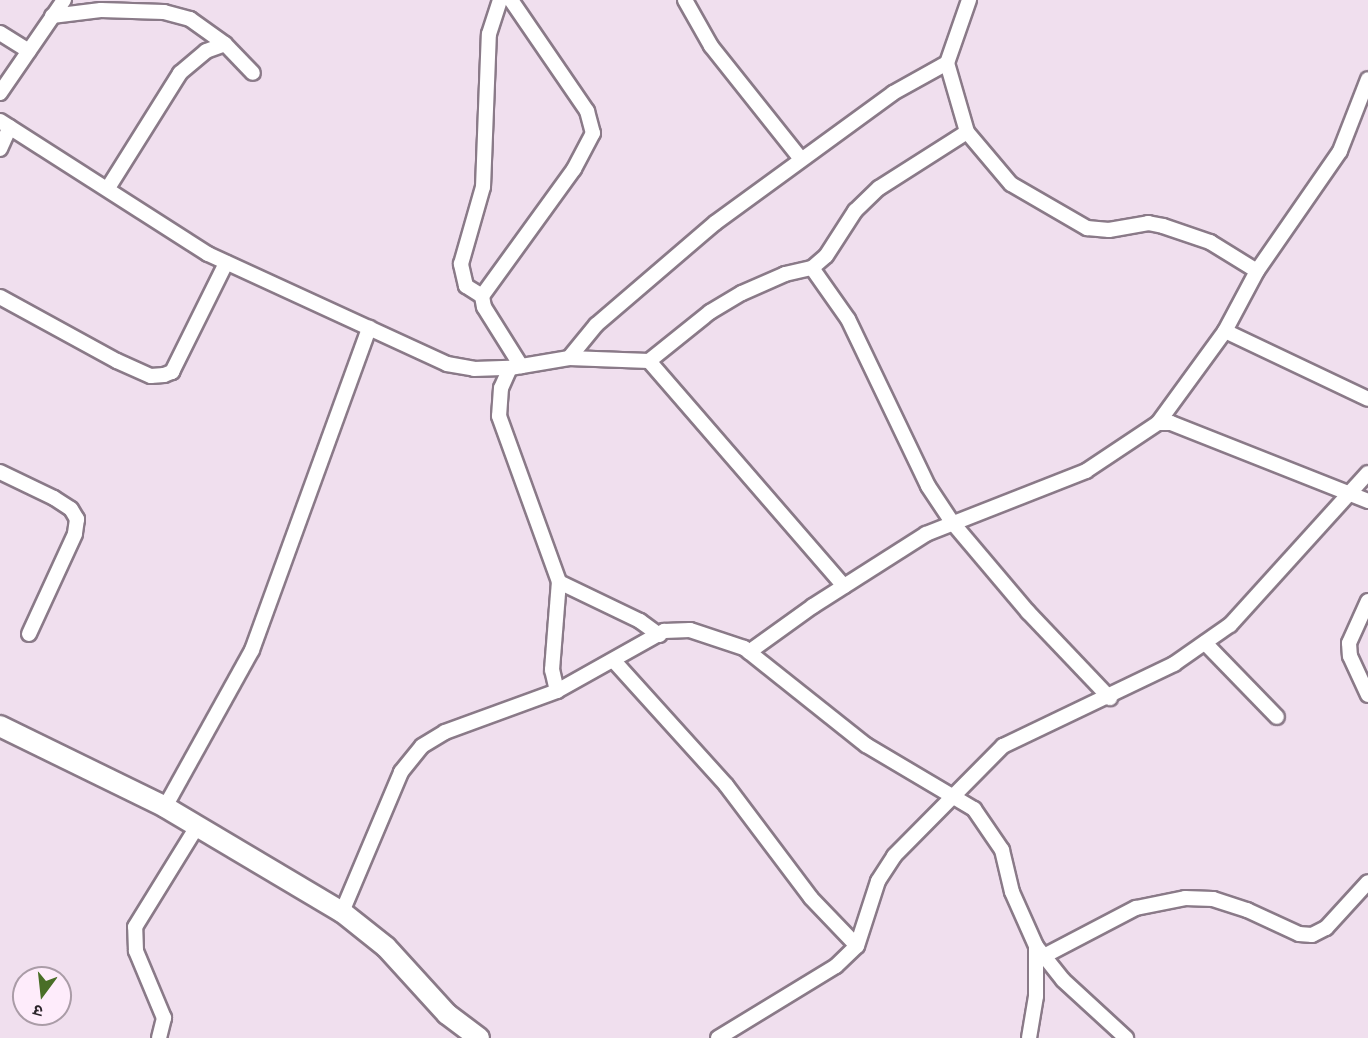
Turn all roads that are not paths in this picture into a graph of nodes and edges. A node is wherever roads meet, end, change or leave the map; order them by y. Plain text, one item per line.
1 (64, 0) edge
2 (500, 0) edge
3 (511, 0) edge
4 (685, 0) edge
5 (966, 2) edge
6 (52, 16) junction
7 (0, 33) edge
8 (225, 44) junction
9 (28, 51) junction
10 (947, 63) junction
11 (253, 73) dead end
12 (1368, 79) edge
13 (0, 93) edge
14 (5, 124) edge
15 (967, 132) junction
16 (0, 150) edge
17 (801, 159) junction
18 (108, 188) junction
19 (226, 263) junction
20 (812, 268) junction
21 (1257, 271) junction
22 (482, 296) junction
23 (0, 297) edge
24 (369, 328) junction
25 (1226, 331) junction
26 (569, 358) junction
27 (649, 361) junction
28 (515, 367) junction
29 (1368, 399) edge
30 (1158, 423) junction
31 (0, 472) edge
32 (1368, 473) edge
33 (1348, 496) junction
34 (1368, 501) edge
35 (952, 522) junction
36 (559, 582) junction
37 (844, 586) junction
38 (1368, 601) edge
39 (29, 634) dead end
40 (659, 635) junction
41 (1205, 643) junction
42 (749, 652) junction
43 (614, 661) junction
44 (557, 691) junction
45 (1368, 694) edge
46 (1110, 698) junction
47 (1276, 717) dead end
48 (0, 726) edge
49 (953, 797) junction
50 (165, 807) junction
51 (198, 825) junction
52 (1368, 882) edge
53 (342, 912) junction
54 (857, 946) junction
55 (1040, 951) junction
56 (159, 1038) edge
57 (479, 1038) edge
58 (718, 1038) edge
59 (1029, 1038) edge
60 (1126, 1038) edge

1 - 6 street
2 - 22 street
3 - 22 street
4 - 17 street
5 - 10 street
6 - 8 street
6 - 9 street
7 - 9 street
8 - 11 street
8 - 18 street
9 - 13 street
10 - 15 street
10 - 17 street
12 - 21 street
14 - 16 street
14 - 18 street
15 - 20 street
15 - 21 street
17 - 26 street
18 - 19 street
19 - 23 street
19 - 24 street
20 - 27 street
20 - 35 street
21 - 25 street
22 - 28 street
24 - 28 street
24 - 50 street
25 - 29 street
25 - 30 street
26 - 27 street
26 - 28 street
27 - 37 street
28 - 36 street
30 - 33 street
30 - 35 street
31 - 39 street
32 - 33 street
33 - 34 street
33 - 41 street
35 - 37 street
35 - 46 street
36 - 40 street
36 - 44 street
37 - 42 street
38 - 45 street
40 - 42 street
40 - 43 street
41 - 46 street
41 - 47 street
42 - 49 street
43 - 44 street
43 - 54 street
44 - 53 street
46 - 49 street
48 - 50 main road
49 - 54 street
49 - 55 street
50 - 51 main road
51 - 53 main road
51 - 56 street
52 - 55 street
53 - 57 main road
54 - 58 street
55 - 59 street
55 - 60 street

